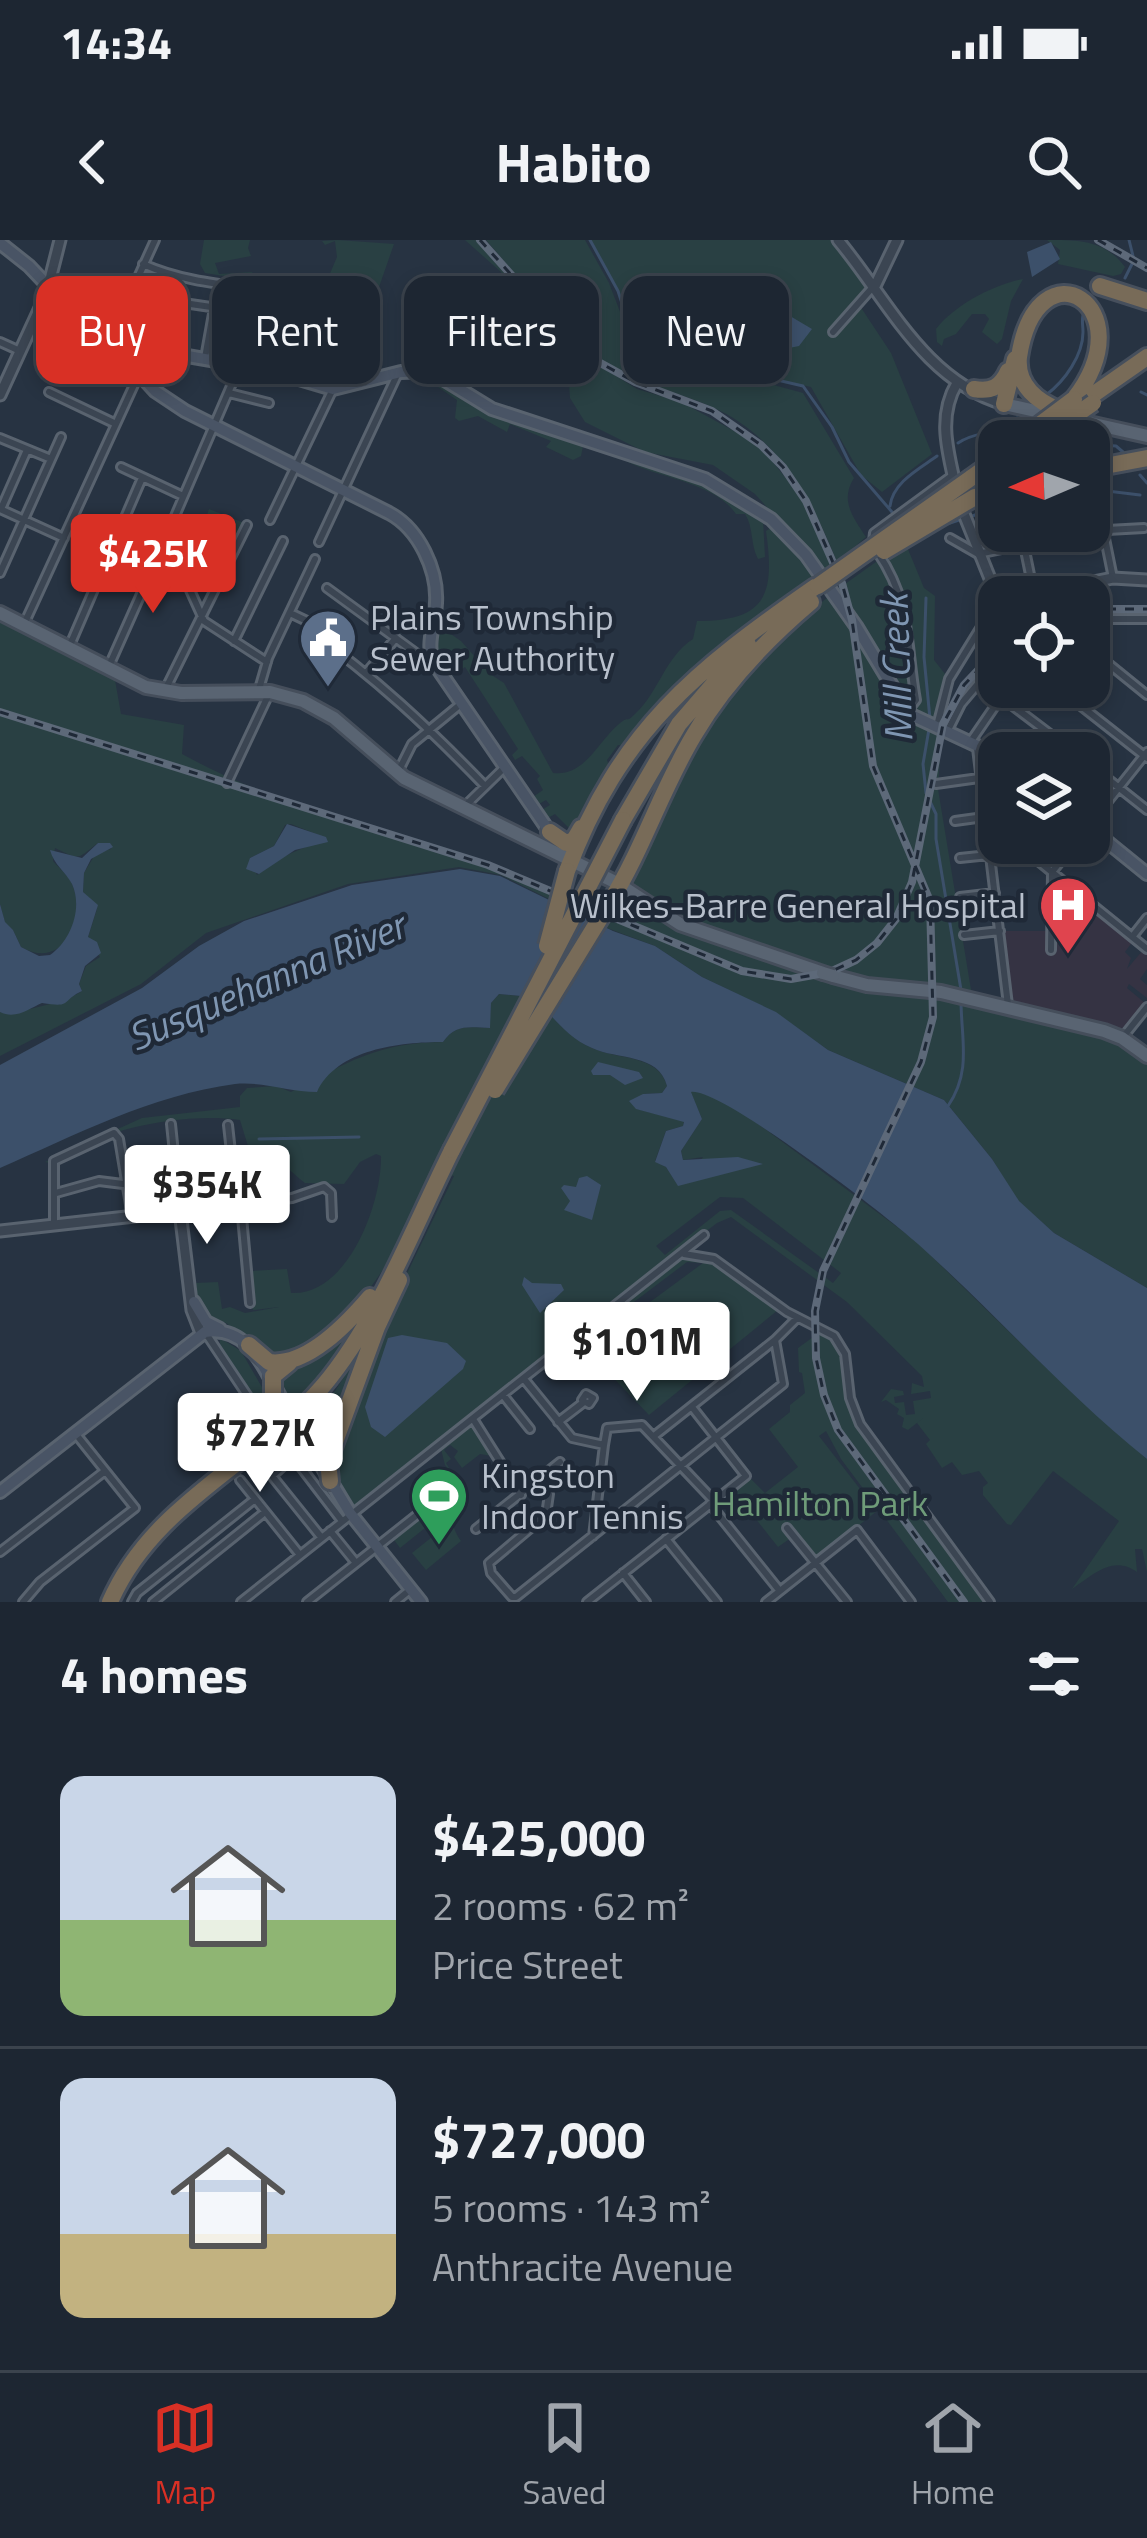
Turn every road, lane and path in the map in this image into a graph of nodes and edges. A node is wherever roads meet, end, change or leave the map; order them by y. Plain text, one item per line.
1 (60, 240) edge
2 (154, 240) edge
3 (838, 240) edge
4 (897, 240) edge
5 (0, 243) edge
6 (143, 264) junction
7 (38, 276) edge
8 (52, 276) edge
9 (138, 276) edge
10 (212, 283) edge
11 (875, 286) junction
12 (1147, 301) edge
13 (1115, 312) dead end
14 (36, 316) edge
15 (212, 319) edge
16 (1022, 331) junction
17 (833, 332) dead end
18 (0, 342) edge
19 (1117, 346) dead end
20 (20, 351) junction
21 (188, 356) edge
22 (1019, 357) junction
23 (205, 359) junction
24 (212, 360) edge
25 (1147, 361) edge
26 (398, 373) junction
27 (134, 384) edge
28 (148, 384) edge
29 (232, 384) edge
30 (318, 384) edge
31 (332, 384) edge
32 (965, 386) junction
33 (331, 388) junction
34 (49, 392) dead end
35 (229, 393) junction
36 (0, 395) edge
37 (1005, 402) junction
38 (269, 403) dead end
39 (1078, 404) junction
40 (1058, 420) edge
41 (116, 424) junction
42 (214, 428) junction
43 (1147, 433) edge
44 (61, 437) dead end
45 (0, 438) edge
46 (27, 449) junction
47 (51, 459) junction
48 (1147, 461) edge
49 (296, 466) junction
50 (1110, 466) edge
51 (121, 467) dead end
52 (978, 475) edge
53 (142, 478) junction
54 (978, 478) edge
55 (970, 482) junction
56 (978, 483) edge
57 (344, 490) junction
58 (184, 496) junction
59 (0, 509) edge
60 (23, 519) junction
61 (271, 520) dead end
62 (247, 525) dead end
63 (1110, 528) edge
64 (1144, 528) edge
65 (64, 538) junction
66 (166, 538) junction
67 (950, 538) dead end
68 (283, 541) dead end
69 (319, 542) dead end
70 (986, 552) edge
71 (1107, 552) edge
72 (978, 554) junction
73 (108, 557) junction
74 (315, 559) dead end
75 (0, 573) edge
76 (148, 574) junction
77 (987, 576) edge
78 (1113, 578) junction
79 (1110, 579) edge
80 (1147, 580) edge
81 (328, 588) dead end
82 (818, 589) junction
83 (0, 613) edge
84 (290, 613) junction
85 (1110, 619) edge
86 (1147, 619) edge
87 (203, 620) junction
88 (24, 626) junction
89 (978, 631) edge
90 (396, 638) junction
91 (234, 641) junction
92 (69, 649) junction
93 (267, 662) junction
94 (1110, 665) edge
95 (436, 668) junction
96 (107, 669) junction
97 (367, 672) junction
98 (978, 684) edge
99 (165, 691) junction
100 (264, 692) junction
101 (1147, 694) edge
102 (464, 701) junction
103 (995, 708) edge
104 (1014, 708) edge
105 (1084, 708) edge
106 (906, 712) junction
107 (430, 728) junction
108 (933, 728) junction
109 (1047, 732) edge
110 (974, 746) junction
111 (978, 748) edge
112 (1146, 755) edge
113 (506, 766) junction
114 (978, 772) edge
115 (397, 773) junction
116 (978, 778) edge
117 (1110, 781) edge
118 (227, 783) dead end
119 (936, 784) dead end
120 (484, 786) junction
121 (1118, 788) junction
122 (1110, 798) edge
123 (598, 802) junction
124 (465, 806) junction
125 (1147, 810) edge
126 (978, 818) edge
127 (955, 820) dead end
128 (626, 822) junction
129 (1110, 843) edge
130 (564, 852) junction
131 (978, 856) edge
132 (960, 858) dead end
133 (990, 864) edge
134 (1042, 864) edge
135 (1058, 864) edge
136 (1052, 872) junction
137 (1147, 874) edge
138 (623, 887) junction
139 (994, 892) junction
140 (959, 897) dead end
141 (1147, 918) edge
142 (1000, 931) junction
143 (964, 935) dead end
144 (1132, 937) junction
145 (1147, 949) edge
146 (1051, 950) dead end
147 (1147, 1007) edge
148 (1009, 1009) junction
149 (1122, 1038) junction
150 (507, 1042) junction
151 (1147, 1056) edge
152 (171, 1124) dead end
153 (227, 1125) dead end
154 (455, 1151) junction
155 (232, 1158) junction
156 (175, 1162) junction
157 (124, 1184) junction
158 (56, 1193) junction
159 (239, 1206) junction
160 (180, 1211) junction
161 (133, 1217) junction
162 (332, 1217) dead end
163 (427, 1217) junction
164 (54, 1225) junction
165 (0, 1231) edge
166 (704, 1235) dead end
167 (677, 1256) junction
168 (190, 1288) junction
169 (194, 1302) junction
170 (250, 1304) dead end
171 (797, 1318) junction
172 (229, 1332) junction
173 (203, 1334) junction
174 (775, 1340) junction
175 (249, 1345) junction
176 (295, 1359) junction
177 (524, 1379) junction
178 (503, 1395) junction
179 (277, 1396) junction
180 (584, 1402) dead end
181 (692, 1407) junction
182 (473, 1419) junction
183 (558, 1422) junction
184 (269, 1428) dead end
185 (530, 1429) dead end
186 (339, 1431) junction
187 (75, 1433) junction
188 (654, 1436) junction
189 (717, 1438) junction
190 (298, 1439) junction
191 (604, 1445) junction
192 (293, 1457) junction
193 (560, 1462) dead end
194 (682, 1465) junction
195 (105, 1471) junction
196 (240, 1480) dead end
197 (330, 1481) junction
198 (2, 1487) edge
199 (549, 1494) dead end
200 (521, 1495) junction
201 (255, 1499) junction
202 (712, 1503) junction
203 (427, 1507) dead end
204 (265, 1512) junction
205 (346, 1517) junction
206 (787, 1528) dead end
207 (476, 1529) dead end
208 (330, 1531) junction
209 (593, 1536) junction
210 (321, 1537) junction
211 (666, 1539) junction
212 (376, 1547) junction
213 (0, 1552) edge
214 (300, 1555) junction
215 (815, 1562) junction
216 (356, 1563) junction
217 (623, 1574) junction
218 (411, 1589) junction
219 (779, 1596) edge
220 (23, 1602) edge
221 (113, 1602) edge
222 (132, 1602) edge
223 (153, 1602) edge
224 (242, 1602) edge
225 (307, 1602) edge
226 (395, 1602) edge
227 (421, 1602) edge
228 (587, 1602) edge
229 (646, 1602) edge
230 (717, 1602) edge
231 (766, 1602) edge
232 (847, 1602) edge
233 (911, 1602) edge
234 (990, 1602) edge

1 - 8 street
2 - 6 street
3 - 11 street
4 - 11 street
5 - 7 main road
6 - 9 street
6 - 10 street
11 - 17 street
11 - 32 street
12 - 16 highway
13 - 22 highway
14 - 20 street
15 - 23 street
16 - 32 highway
16 - 37 highway
18 - 20 street
19 - 39 highway
20 - 36 street
21 - 23 main road
22 - 37 highway
22 - 39 highway
23 - 24 main road
25 - 39 highway
26 - 33 main road
26 - 57 street
26 - 106 main road
27 - 41 street
28 - 42 main road
29 - 35 street
30 - 33 main road
31 - 33 street
32 - 37 street
32 - 37 street
32 - 55 street
33 - 49 street
34 - 41 street
35 - 38 street
35 - 42 street
37 - 39 main road
37 - 43 main road
39 - 40 highway, bridge
39 - 43 main road
41 - 65 street
42 - 49 main road
42 - 58 street
44 - 47 street
45 - 46 street
46 - 47 street
46 - 59 street
47 - 60 street
48 - 50 highway
49 - 57 main road
49 - 61 street
51 - 53 street
52 - 55 highway
53 - 58 street
53 - 73 street
54 - 55 highway
55 - 56 highway
55 - 72 street
55 - 82 highway, bridge
55 - 82 highway, bridge
55 - 106 street
57 - 69 street
57 - 95 main road
58 - 66 street
59 - 60 street
60 - 65 street
60 - 75 street
62 - 87 street
63 - 64 street
65 - 88 street
66 - 76 street
66 - 87 street
67 - 72 street
68 - 91 street
70 - 72 street
71 - 78 street
72 - 77 street
73 - 76 street
73 - 92 street
74 - 84 street
76 - 96 street
78 - 79 street
78 - 80 street
81 - 90 street
82 - 123 highway
82 - 128 highway
82 - 138 highway
83 - 88 main road
84 - 93 street
84 - 97 street
85 - 86 street
87 - 91 street
87 - 99 street
88 - 92 main road
89 - 108 street
90 - 95 street
90 - 97 street
91 - 93 street
92 - 96 main road
93 - 100 street
94 - 101 street
95 - 102 main road
96 - 99 main road
97 - 107 street
98 - 108 street
99 - 100 main road
100 - 115 main road
100 - 118 street
102 - 107 street
102 - 113 main road
103 - 110 street
104 - 109 street
105 - 112 street
106 - 108 main road
107 - 115 street
107 - 120 street
108 - 110 main road
110 - 111 main road
110 - 114 street
112 - 121 street
113 - 120 street
113 - 130 main road
115 - 124 main road
116 - 119 street
117 - 121 street
120 - 124 street
121 - 122 street
121 - 125 street
123 - 130 highway
123 - 130 highway
124 - 130 main road
126 - 127 street
128 - 150 highway, bridge
128 - 154 highway, bridge
129 - 137 main road
130 - 138 main road
130 - 150 highway, bridge
131 - 132 street
133 - 139 street
134 - 136 street
135 - 136 street
136 - 144 street
136 - 146 street
138 - 148 main road, bridge
138 - 154 highway, bridge
139 - 140 street
139 - 142 street
141 - 144 street
142 - 143 street
142 - 148 street
144 - 145 street
147 - 149 street
148 - 149 main road
149 - 151 main road
150 - 154 highway, bridge
152 - 156 street
153 - 155 street
154 - 163 highway
154 - 176 highway
154 - 221 highway
155 - 156 street
155 - 159 street
156 - 160 street
157 - 158 street
157 - 158 street
157 - 161 street
158 - 164 street
159 - 160 street
159 - 162 street
159 - 170 street
160 - 161 street
160 - 168 street
161 - 164 street
163 - 186 highway
163 - 221 highway
164 - 165 street
166 - 167 street
167 - 171 street
167 - 177 street
168 - 169 street
168 - 173 street
169 - 172 main road
169 - 173 street
171 - 174 street
171 - 234 street
172 - 173 main road
172 - 175 main road
173 - 179 main road
173 - 184 street
173 - 187 main road
174 - 181 street
174 - 189 street
175 - 176 highway
175 - 179 main road
176 - 179 highway
177 - 178 street
177 - 183 street
178 - 182 street
178 - 185 street
179 - 190 main road, bridge
180 - 183 street
181 - 188 street
181 - 189 street
182 - 200 street
182 - 205 street
183 - 191 street
186 - 190 highway
186 - 197 highway
187 - 195 street
187 - 198 main road
188 - 191 street
188 - 194 street
189 - 194 street
189 - 202 street
190 - 192 street
190 - 197 main road
190 - 205 main road
191 - 209 street
192 - 205 street
192 - 210 street
193 - 200 street
194 - 202 street
194 - 209 street
195 - 213 street
195 - 220 street
196 - 201 street
197 - 205 main road
199 - 209 street
200 - 207 street
201 - 204 street
201 - 222 street
202 - 211 street
202 - 219 street
203 - 212 street
204 - 214 street
204 - 223 street
205 - 208 street
205 - 212 main road
206 - 215 street
208 - 210 street
208 - 216 street
210 - 214 street
211 - 217 street
211 - 230 street
212 - 216 street
212 - 218 main road
214 - 224 street
215 - 219 street
215 - 232 street
215 - 233 street
216 - 225 street
217 - 228 street
217 - 229 street
218 - 226 street
218 - 227 main road
219 - 231 street

